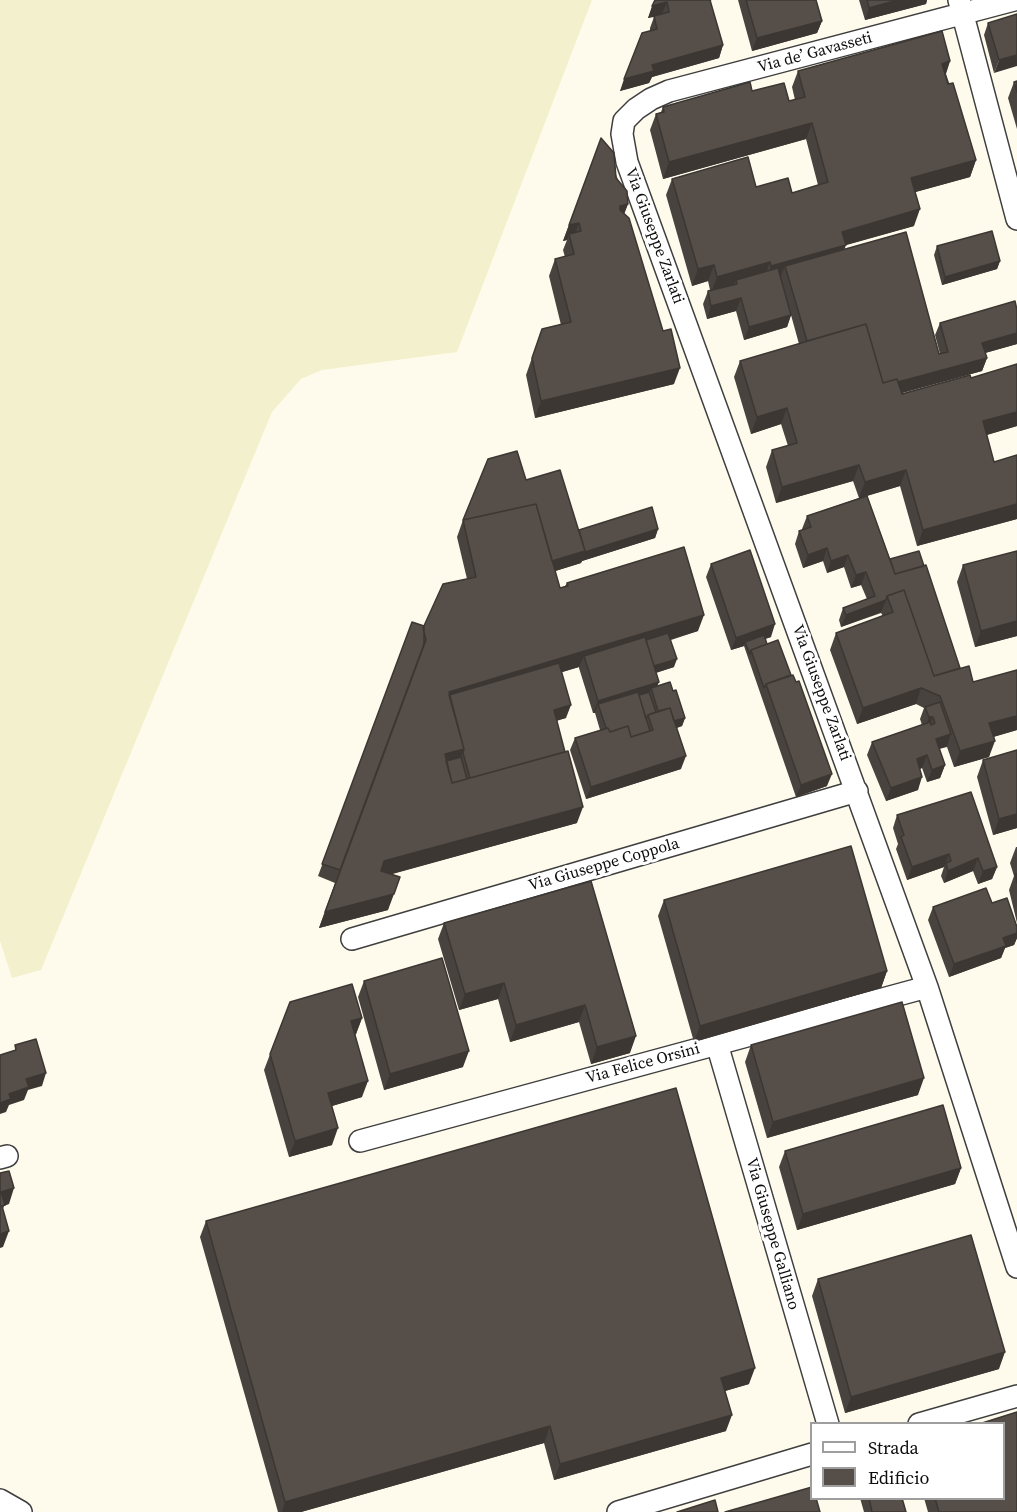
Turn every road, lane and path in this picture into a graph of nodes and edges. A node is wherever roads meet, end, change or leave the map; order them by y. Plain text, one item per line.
1 (1014, 0) edge
2 (961, 7) edge
3 (624, 121) joint
4 (1017, 219) edge
5 (857, 790) junction
6 (352, 939) dead end
7 (927, 987) junction
8 (717, 1044) junction
9 (360, 1141) dead end
10 (1017, 1267) edge
11 (1017, 1396) edge
12 (827, 1422) edge
13 (926, 1422) edge
14 (810, 1455) edge
15 (0, 1500) edge
16 (21, 1512) edge
17 (618, 1512) edge

1 - 2 street, Via de’ Gavasseti
2 - 3 street, Via de’ Gavasseti
2 - 4 street
3 - 5 street, Via Giuseppe Zarlati
5 - 6 street, Via Giuseppe Coppola
5 - 7 street, Via Giuseppe Zarlati
7 - 8 street, Via Felice Orsini
7 - 10 street, Via Giuseppe Zarlati
8 - 9 street, Via Felice Orsini
8 - 12 street, Via Giuseppe Galliano
11 - 13 street
14 - 17 street
15 - 16 street

